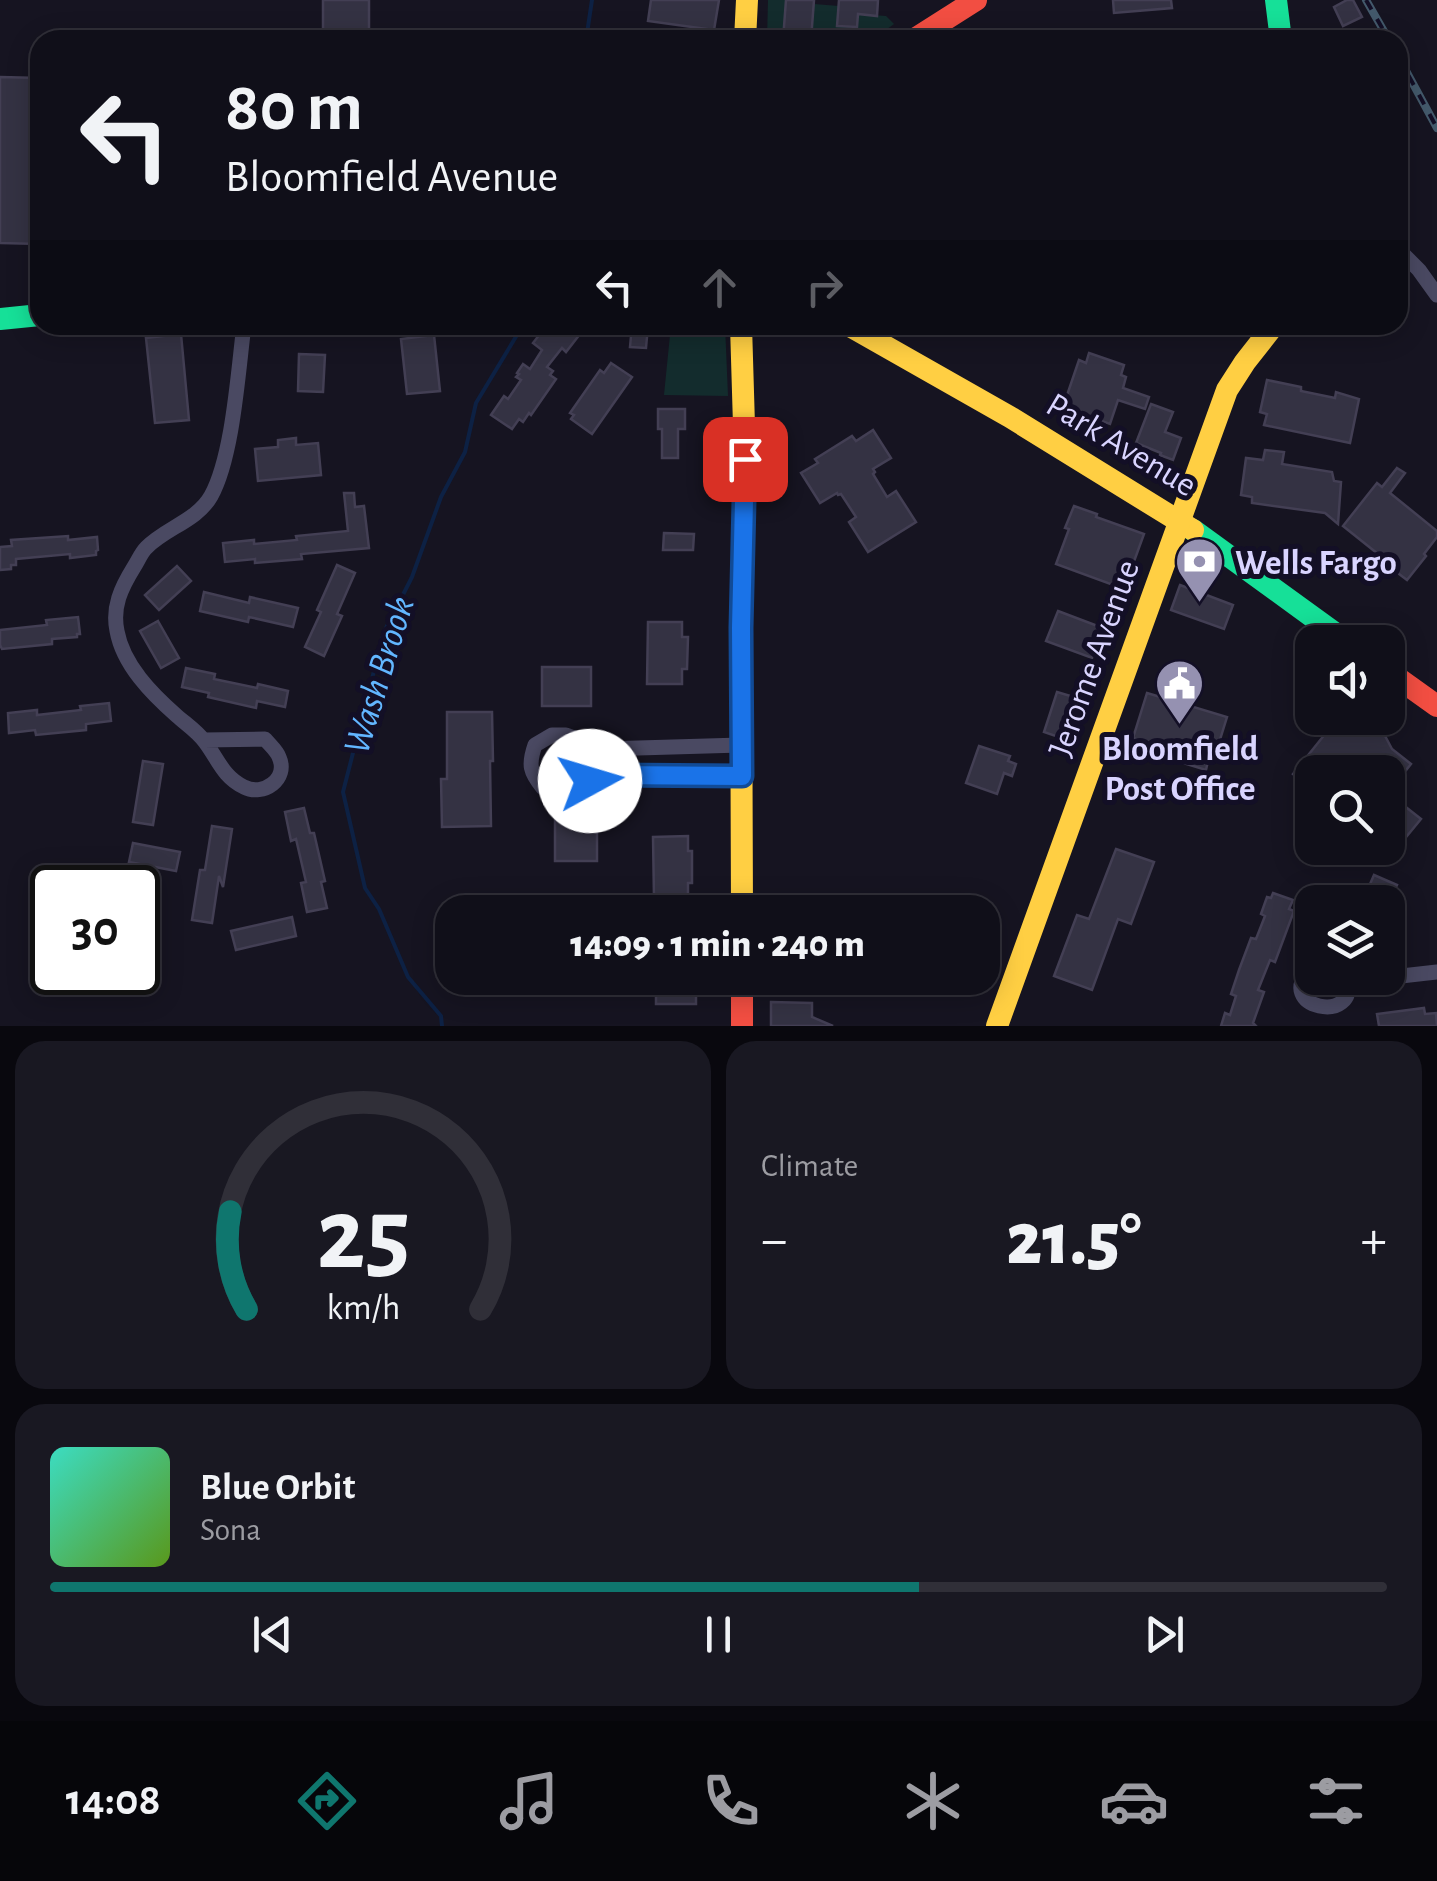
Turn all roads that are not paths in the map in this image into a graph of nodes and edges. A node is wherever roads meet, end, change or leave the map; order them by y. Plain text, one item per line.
1 (747, 0) edge
2 (976, 0) edge
3 (1276, 0) edge
4 (746, 30) edge
5 (929, 30) edge
6 (1280, 30) edge
7 (1408, 259) edge
8 (1437, 296) edge
9 (30, 316) edge
10 (0, 319) edge
11 (243, 335) edge
12 (741, 335) edge
13 (866, 335) edge
14 (1266, 335) edge
15 (1180, 520) junction
16 (1324, 625) edge
17 (1405, 683) edge
18 (1437, 706) edge
19 (204, 740) junction
20 (741, 745) junction
21 (742, 776) junction
22 (742, 895) edge
23 (1437, 972) edge
24 (1405, 975) edge
25 (742, 995) edge
26 (1303, 995) edge
27 (1347, 995) edge
28 (742, 1026) edge
29 (998, 1026) edge

1 - 4 main road
2 - 5 main road
3 - 6 main road
7 - 8 street
9 - 10 main road
11 - 19 street
12 - 20 main road
13 - 15 main road, Park Avenue
14 - 15 main road, Jerome Avenue
15 - 16 main road, Park Avenue
15 - 29 main road, Jerome Avenue
17 - 18 main road
19 - 19 street
20 - 21 main road
20 - 21 street
21 - 22 main road
23 - 24 street
25 - 28 main road
26 - 27 street

